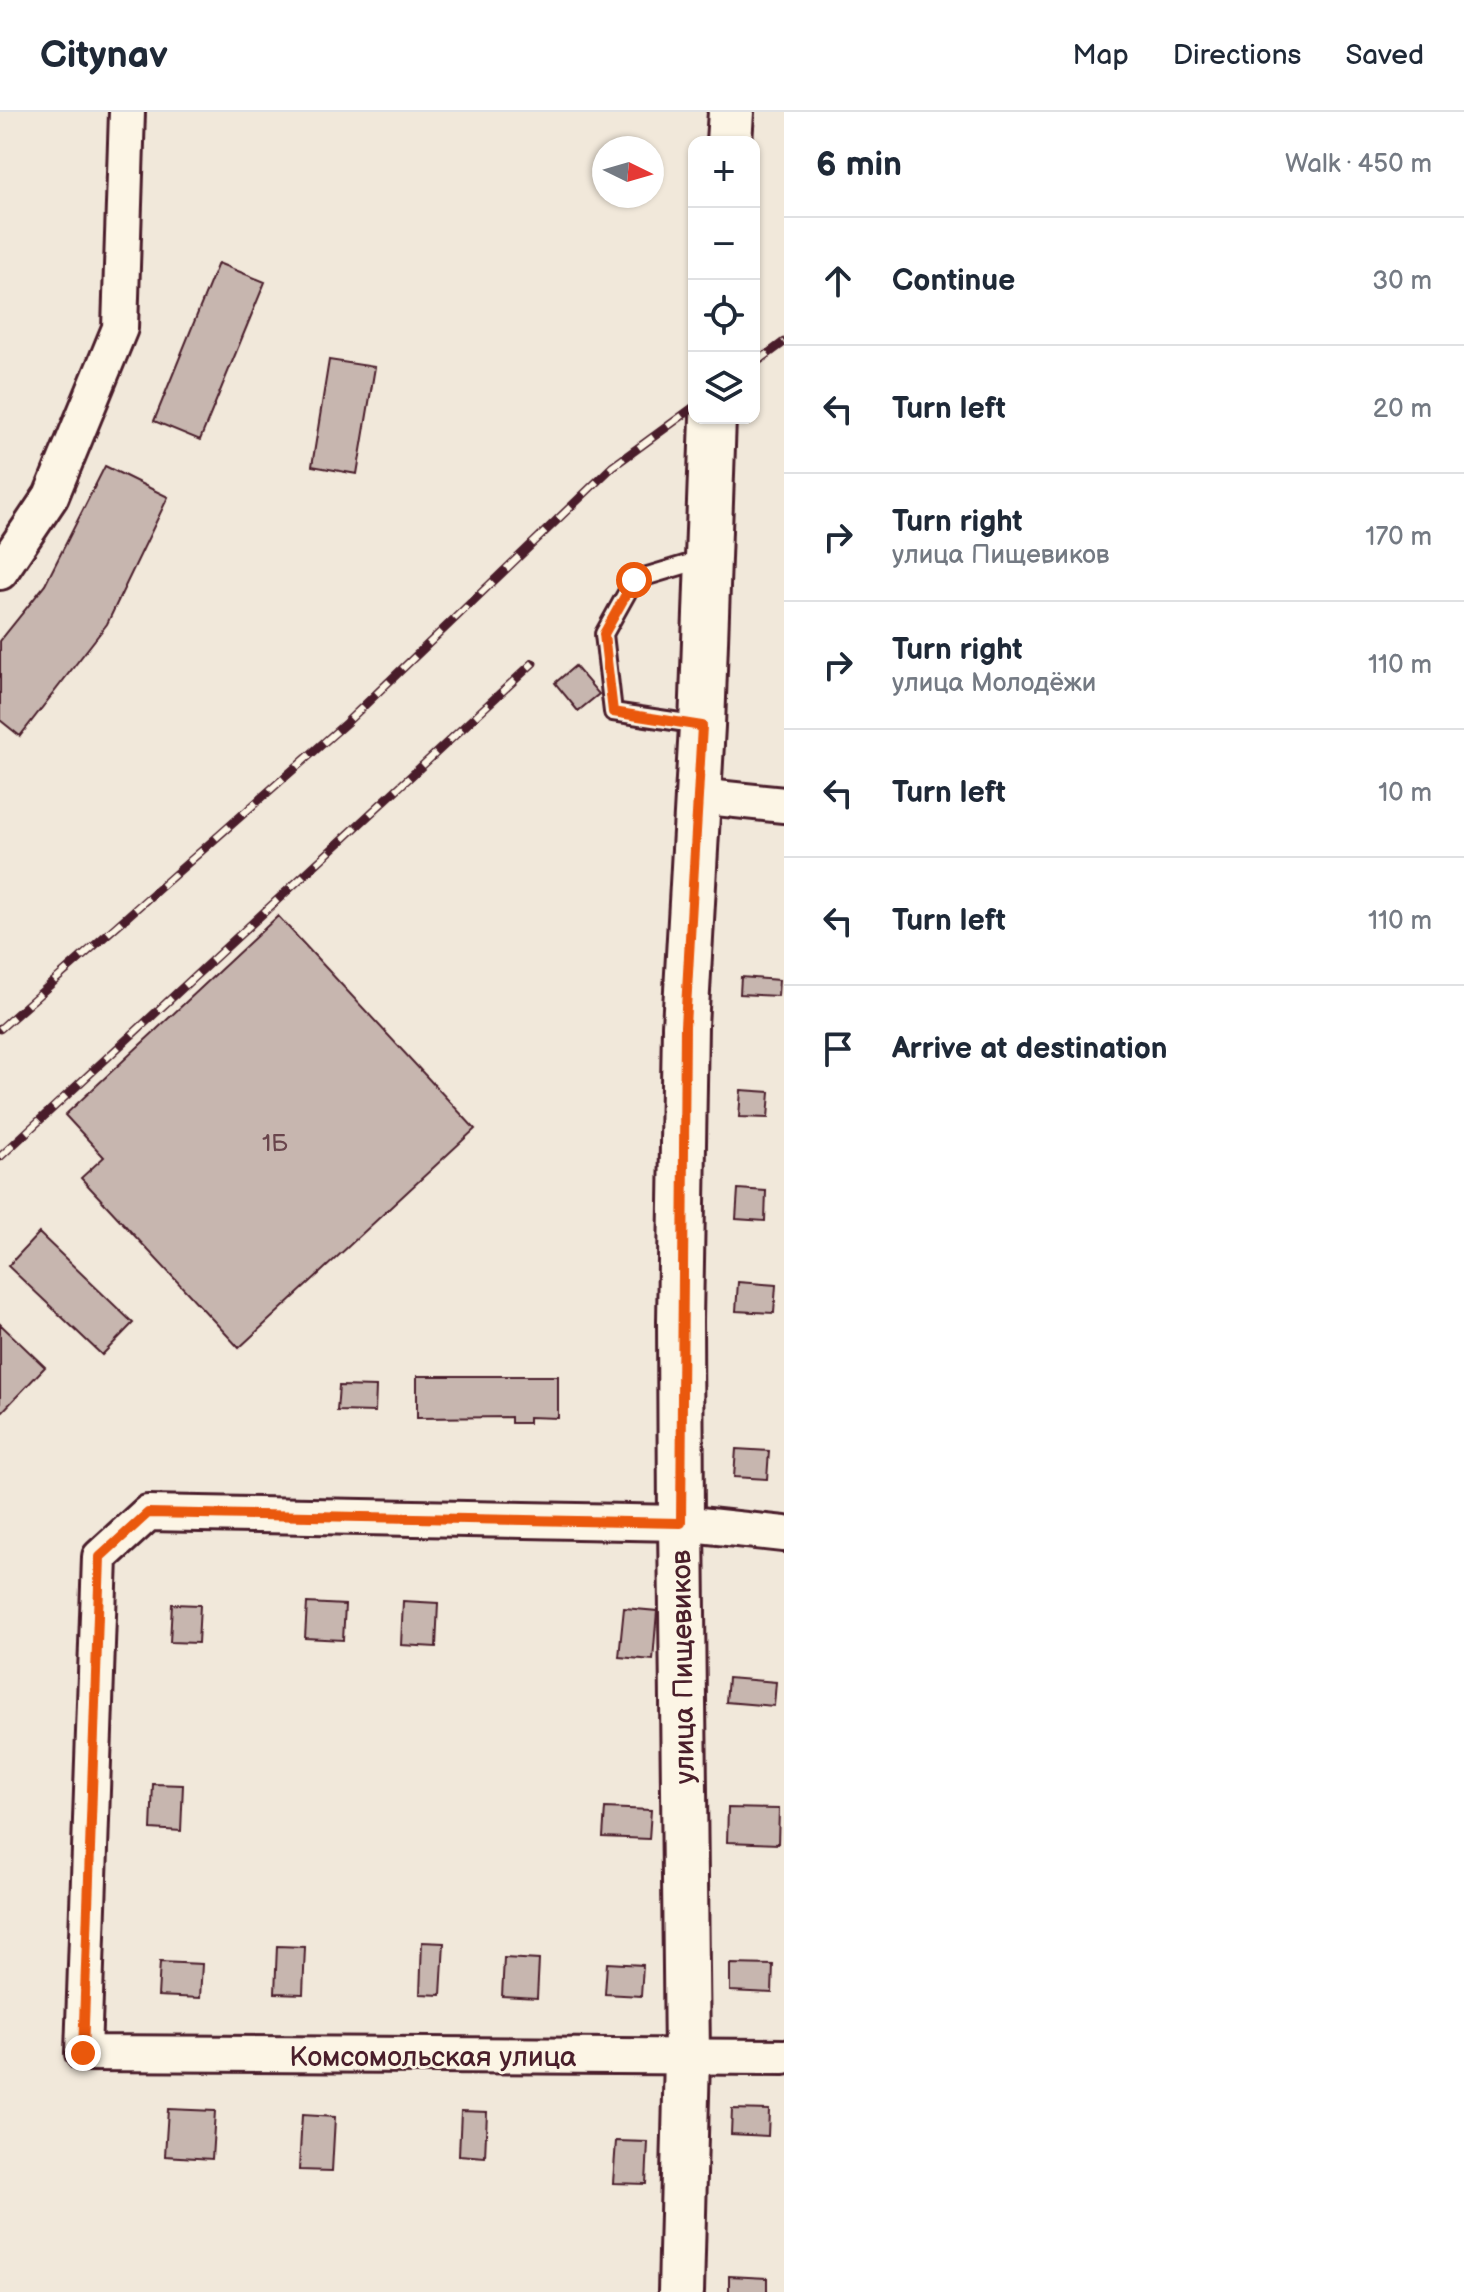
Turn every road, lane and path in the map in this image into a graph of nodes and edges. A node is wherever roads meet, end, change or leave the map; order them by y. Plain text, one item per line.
1 (127, 112) edge
2 (731, 112) edge
3 (729, 136) edge
4 (713, 424) edge
5 (709, 557) junction
6 (0, 572) edge
7 (702, 726) junction
8 (697, 796) junction
9 (784, 805) edge
10 (681, 1523) junction
11 (784, 1534) edge
12 (687, 2057) junction
13 (784, 2057) edge
14 (681, 2292) edge

1 - 6 street
2 - 3 main road
4 - 5 main road, улица Пищевиков
5 - 7 main road, улица Пищевиков
5 - 7 lane
7 - 8 main road, улица Пищевиков
8 - 9 street
8 - 10 main road, улица Пищевиков
10 - 11 street
10 - 12 main road, улица Пищевиков
10 - 12 street, Комсомольская улица
12 - 13 street, Комсомольская улица
12 - 14 main road, улица Пищевиков

